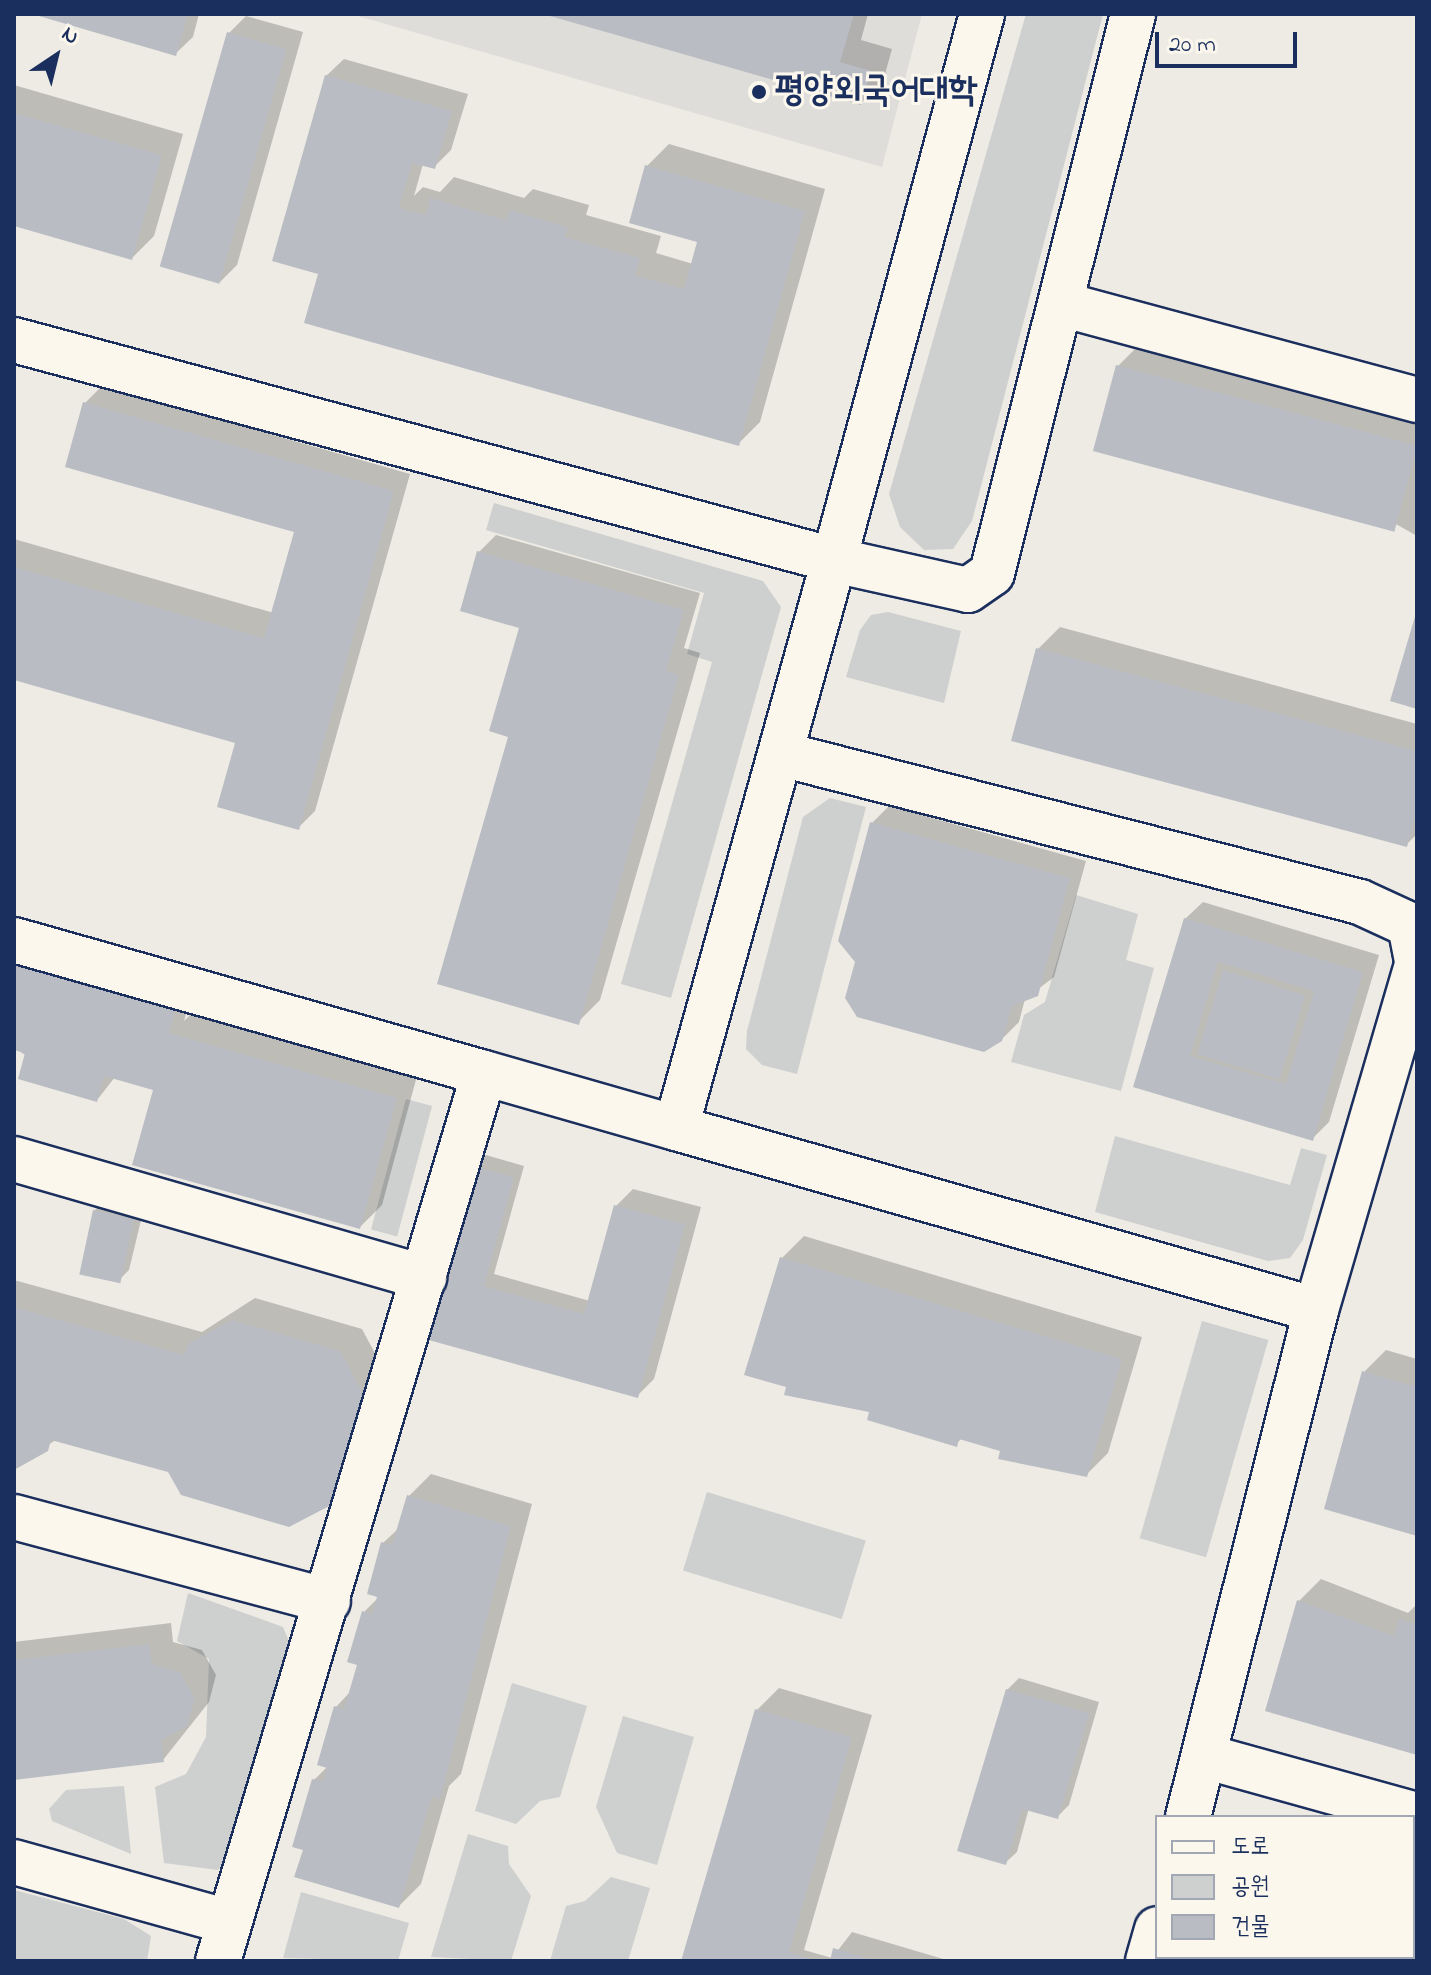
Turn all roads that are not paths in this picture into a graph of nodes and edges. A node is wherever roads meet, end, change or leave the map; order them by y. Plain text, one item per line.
1 (982, 14) edge
2 (1133, 14) edge
3 (1061, 304) junction
4 (14, 340) edge
5 (1417, 400) edge
6 (834, 560) junction
7 (785, 755) junction
8 (14, 940) edge
9 (1417, 963) edge
10 (484, 1073) junction
11 (676, 1128) junction
12 (14, 1159) edge
13 (424, 1277) junction
14 (1316, 1310) junction
15 (14, 1517) edge
16 (328, 1601) junction
17 (1204, 1756) junction
18 (1189, 1815) edge
19 (1417, 1815) edge
20 (14, 1862) edge
21 (1155, 1936) edge
22 (224, 1941) edge
23 (1148, 1961) edge

1 - 6 street
2 - 3 street
3 - 5 street
3 - 6 street
4 - 6 street
6 - 7 street
7 - 9 street
7 - 11 street
8 - 10 street
9 - 14 street
10 - 11 street
10 - 13 street
11 - 14 street
12 - 13 street
13 - 16 street
14 - 17 street
15 - 16 street
16 - 22 street
17 - 18 street
17 - 19 street
20 - 22 street
21 - 23 street

